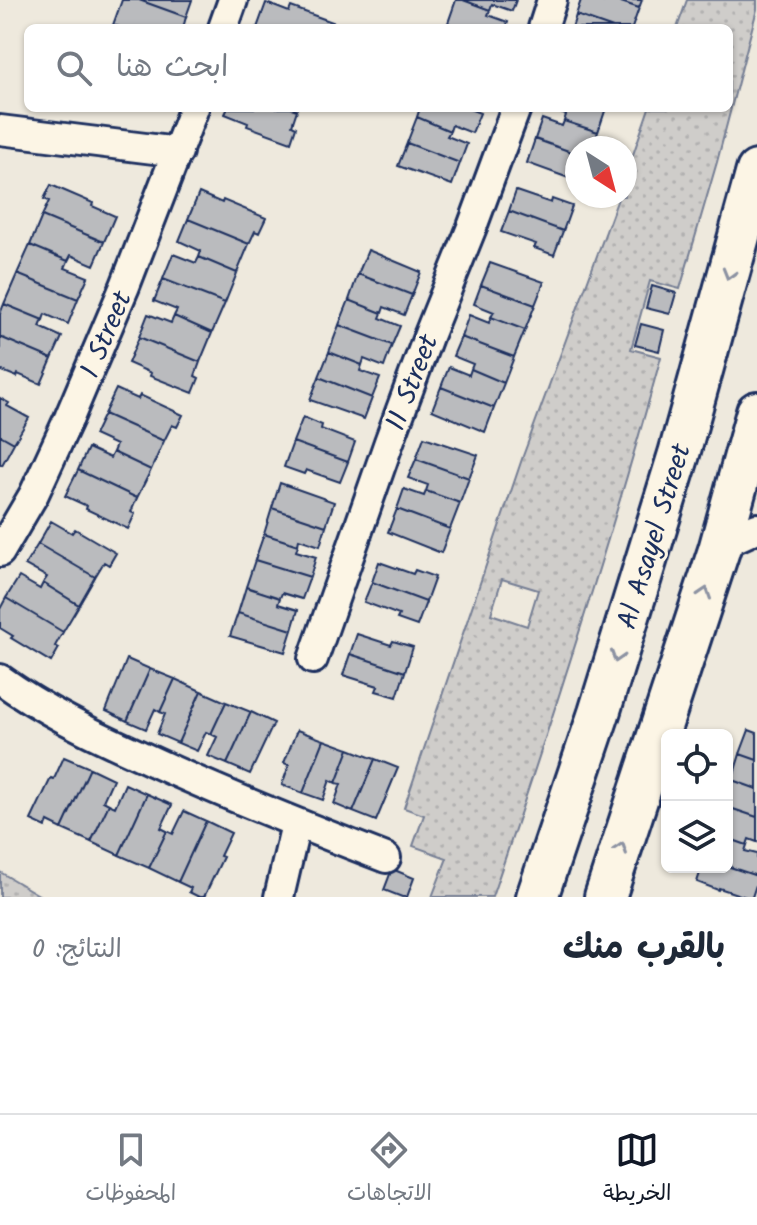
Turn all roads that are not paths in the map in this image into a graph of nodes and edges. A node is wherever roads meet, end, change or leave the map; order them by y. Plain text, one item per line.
1 (233, 0) edge
2 (552, 0) edge
3 (224, 24) edge
4 (544, 24) edge
5 (193, 112) edge
6 (514, 112) edge
7 (0, 130) edge
8 (178, 152) junction
9 (757, 171) edge
10 (755, 426) edge
11 (757, 528) edge
12 (719, 550) junction
13 (0, 552) edge
14 (313, 659) dead end
15 (0, 679) edge
16 (296, 824) junction
17 (386, 858) dead end
18 (279, 897) edge
19 (537, 897) edge
20 (605, 897) edge

1 - 3 street
2 - 4 street
5 - 8 street, 1 Street
6 - 14 street, 11 Street
7 - 8 street
8 - 13 street, 1 Street
9 -> 19 main road, Al Asayel Street
10 - 12 main road
11 - 12 street
20 -> 12 main road
15 - 16 street
16 - 17 street
16 - 18 street

